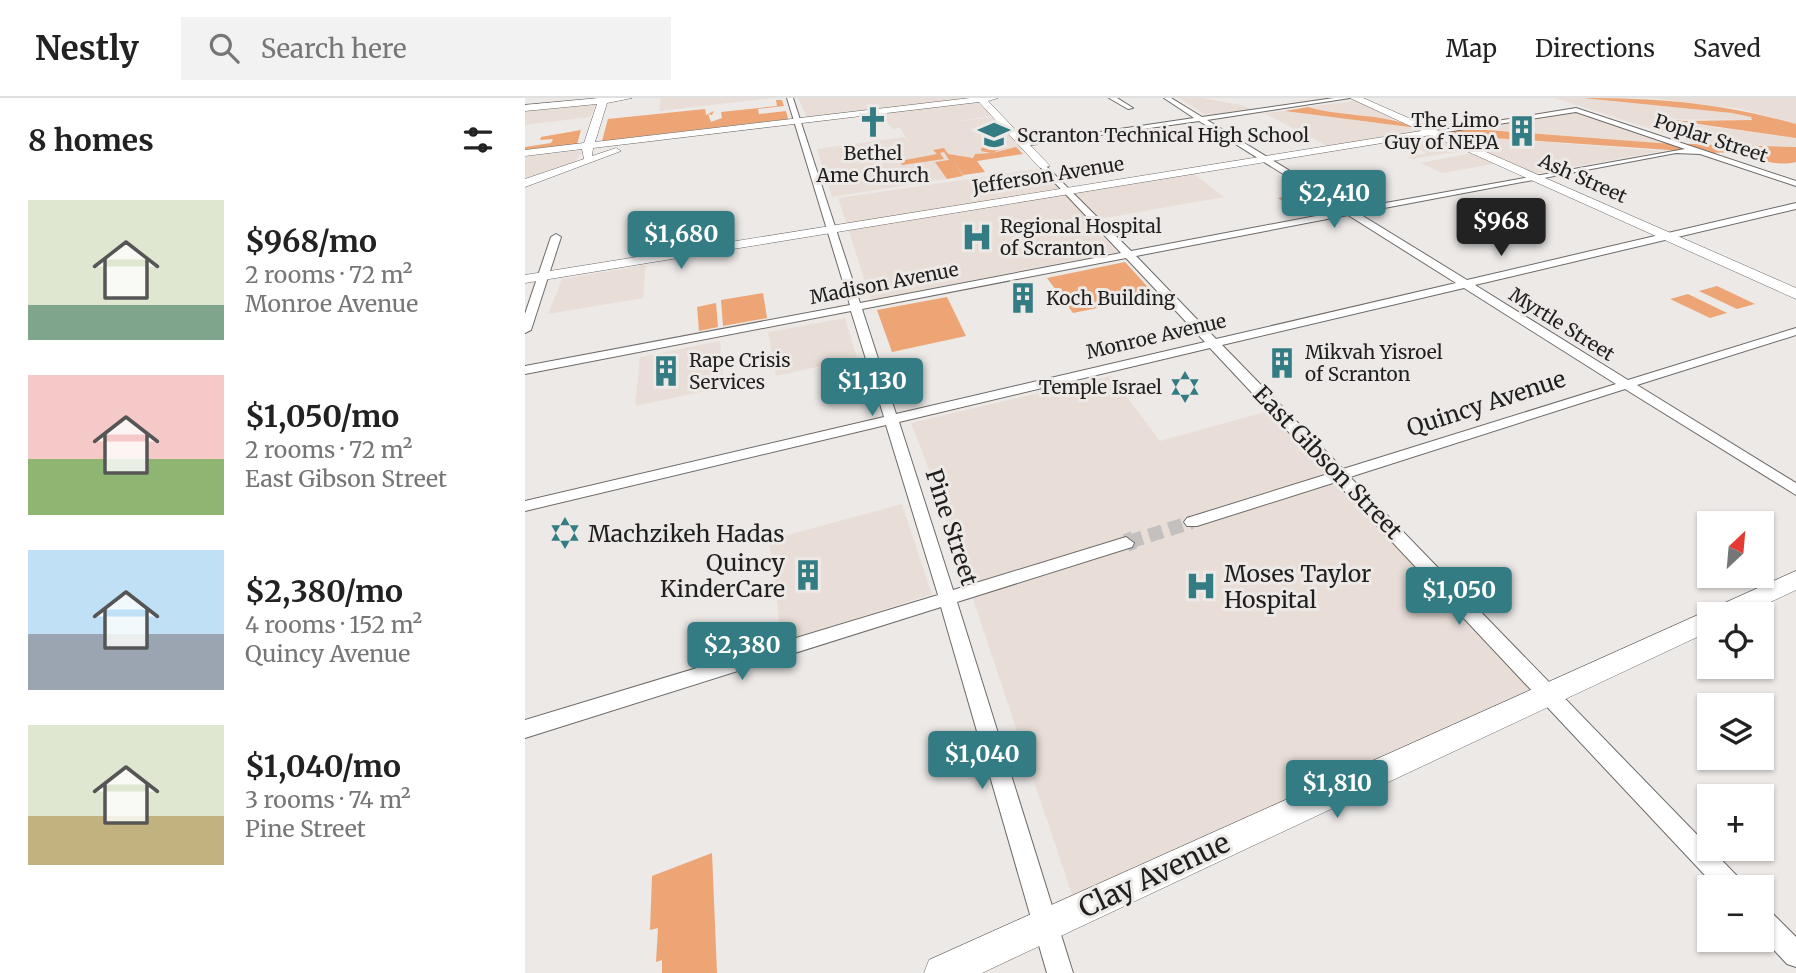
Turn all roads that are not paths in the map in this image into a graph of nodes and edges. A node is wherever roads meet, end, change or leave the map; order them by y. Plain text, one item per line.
1 (627, 98) edge
2 (790, 98) edge
3 (989, 98) edge
4 (1112, 98) edge
5 (1167, 98) edge
6 (1347, 98) edge
7 (1355, 98) edge
8 (604, 99) edge
9 (525, 108) edge
10 (1130, 108) dead end
11 (1576, 110) joint
12 (1200, 119) junction
13 (797, 121) junction
14 (1433, 132) junction
15 (655, 138) junction
16 (1023, 144) junction
17 (588, 146) junction
18 (1704, 152) junction
19 (525, 153) edge
20 (1265, 160) junction
21 (577, 165) junction
22 (1044, 166) joint
23 (1533, 177) junction
24 (525, 183) edge
25 (1796, 184) edge
26 (1067, 191) junction
27 (1796, 206) edge
28 (1350, 212) junction
29 (832, 229) junction
30 (1664, 235) junction
31 (556, 237) dead end
32 (1129, 254) junction
33 (543, 276) junction
34 (525, 279) edge
35 (1464, 284) junction
36 (1796, 294) edge
37 (857, 306) junction
38 (525, 330) edge
39 (1796, 331) edge
40 (1214, 342) junction
41 (525, 370) edge
42 (1625, 385) junction
43 (890, 420) junction
44 (1341, 475) junction
45 (1796, 490) edge
46 (525, 506) edge
47 (1192, 522) tunnel mouth
48 (1126, 542) tunnel mouth
49 (1796, 580) edge
50 (947, 597) junction
51 (1748, 602) edge
52 (1697, 626) edge
53 (1549, 694) junction
54 (525, 729) edge
55 (1721, 875) edge
56 (1044, 925) junction
57 (1774, 932) edge
58 (1796, 955) edge
59 (942, 973) edge
60 (1060, 973) edge

1 - 8 street
2 - 13 street, Pine Street
3 - 13 street
3 - 16 street, East Gibson Street
4 - 10 street
5 - 12 street, Myrtle Street
6 - 12 street
7 - 14 street, Ash Street
8 - 9 street
8 - 17 street
11 - 14 street, Jefferson Avenue
11 - 18 street, Poplar Street
12 - 16 street
12 - 20 street, Myrtle Street
13 - 15 street
13 - 29 street, Pine Street
14 - 20 street, Jefferson Avenue
14 - 23 street, Ash Street
15 - 17 street
15 - 21 street
16 - 22 street, East Gibson Street
17 - 19 street
17 - 21 street
18 - 23 street, Madison Avenue
18 - 25 street, Poplar Street
20 - 26 street, Jefferson Avenue
20 - 28 street, Myrtle Street
21 - 24 street
22 - 26 street, East Gibson Street
23 - 28 street, Madison Avenue
23 - 30 street, Ash Street
26 - 29 street, Jefferson Avenue
26 - 32 street, East Gibson Street
27 - 30 street, Monroe Avenue
28 - 32 street, Madison Avenue
28 - 35 street, Myrtle Street
29 - 33 street, Jefferson Avenue
29 - 37 street, Pine Street
30 - 35 street, Monroe Avenue
30 - 36 street, Ash Street
31 - 33 street
32 - 37 street, Madison Avenue
32 - 40 street, East Gibson Street
33 - 34 street, Jefferson Avenue
33 - 38 street
35 - 40 street, Monroe Avenue
35 - 42 street, Myrtle Street
37 - 41 street, Madison Avenue
37 - 43 street, Pine Street
39 - 42 street, Quincy Avenue
40 - 43 street, Monroe Avenue
40 - 44 street, East Gibson Street
42 - 44 street, Quincy Avenue
42 - 45 street, Myrtle Street
43 - 46 street, Monroe Avenue
43 - 50 street, Pine Street
44 - 47 street, Quincy Avenue
44 - 53 street, East Gibson Street
48 - 50 street
49 - 51 street
50 - 54 street
50 - 56 street, Pine Street
52 - 53 main road, Clay Avenue
53 - 55 street, East Gibson Street
53 - 56 main road, Clay Avenue
56 - 59 main road, Clay Avenue
56 - 60 street, Pine Street
57 - 58 street

